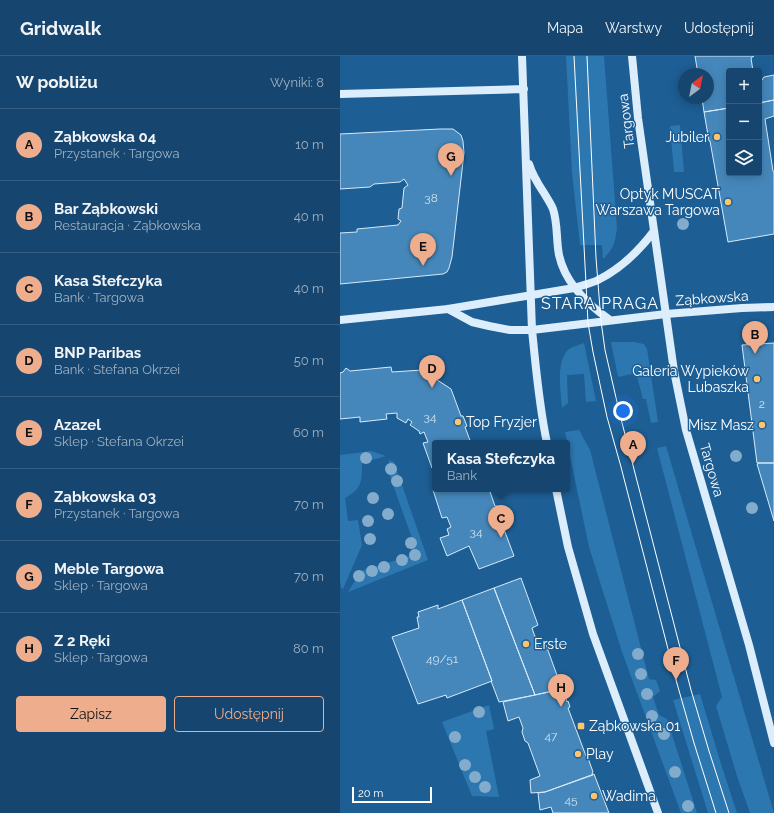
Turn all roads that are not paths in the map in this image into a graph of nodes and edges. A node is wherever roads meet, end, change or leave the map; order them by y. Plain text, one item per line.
1 (522, 56) edge
2 (632, 56) edge
3 (524, 89) junction
4 (340, 94) edge
5 (526, 155) junction
6 (654, 231) junction
7 (574, 288) junction
8 (531, 295) junction
9 (774, 307) edge
10 (448, 309) junction
11 (666, 314) junction
12 (340, 320) edge
13 (610, 320) junction
14 (532, 330) junction
15 (546, 440) edge
16 (557, 492) edge
17 (774, 743) edge
18 (658, 813) edge

1 - 3 main road
2 - 6 main road, Targowa
3 - 4 main road
3 - 5 main road
5 - 7 main road
5 - 8 main road
6 - 7 main road
6 - 11 main road, Targowa
7 - 8 main road
7 - 13 main road
8 - 10 main road
8 - 14 main road
9 - 11 main road, Ząbkowska
10 - 12 main road
10 - 14 main road, Ząbkowska
11 - 13 main road, Ząbkowska
11 - 17 main road, Targowa
13 - 14 main road, Ząbkowska
14 - 15 main road
16 - 18 main road

